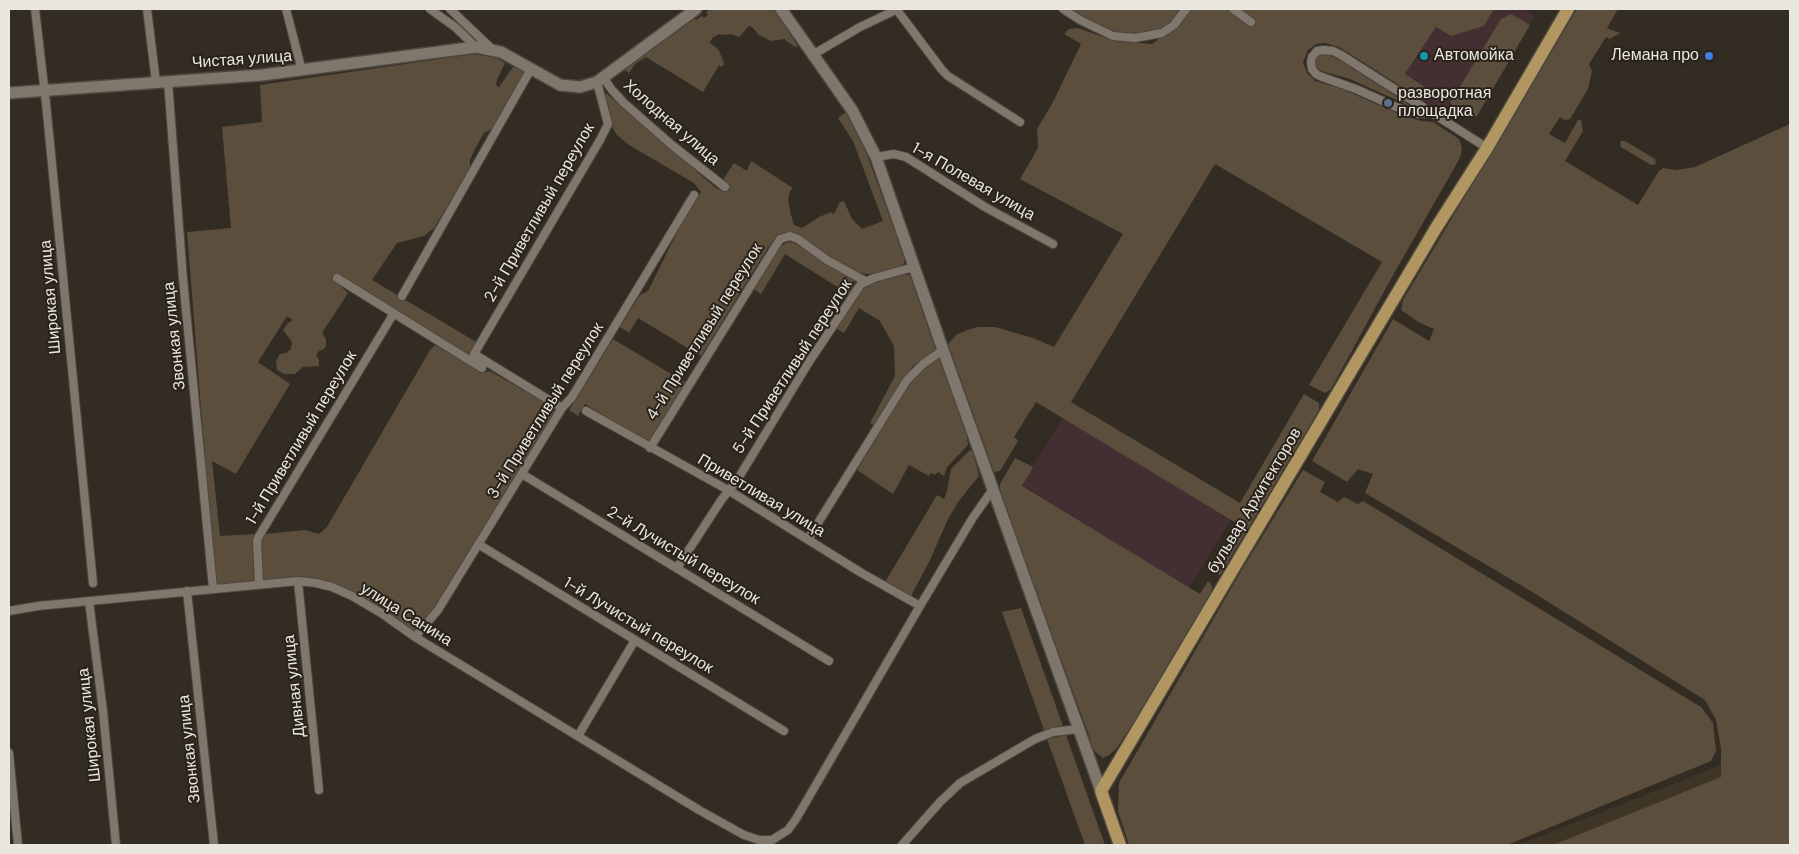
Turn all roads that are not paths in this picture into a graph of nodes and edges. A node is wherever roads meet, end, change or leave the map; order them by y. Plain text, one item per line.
1 (35, 9) edge
2 (147, 9) edge
3 (286, 9) edge
4 (430, 9) edge
5 (450, 9) edge
6 (696, 9) edge
7 (781, 9) edge
8 (897, 9) edge
9 (1063, 9) edge
10 (1186, 9) edge
11 (1233, 9) edge
12 (1561, 9) edge
13 (1568, 9) edge
14 (1251, 22) dead end
15 (476, 47) junction
16 (492, 49) junction
17 (814, 54) junction
18 (531, 68) junction
19 (302, 71) junction
20 (600, 79) junction
21 (156, 82) junction
22 (168, 82) junction
23 (44, 91) junction
24 (9, 93) edge
25 (1432, 113) junction
26 (1020, 122) dead end
27 (1484, 146) junction
28 (876, 157) junction
29 (725, 187) dead end
30 (694, 195) dead end
31 (1053, 244) dead end
32 (914, 268) junction
33 (337, 278) dead end
34 (865, 281) junction
35 (402, 296) dead end
36 (394, 313) junction
37 (942, 350) junction
38 (482, 368) dead end
39 (562, 408) junction
40 (586, 411) dead end
41 (650, 448) junction
42 (522, 474) junction
43 (993, 488) junction
44 (728, 490) junction
45 (808, 539) junction
46 (478, 544) junction
47 (677, 568) junction
48 (298, 581) junction
49 (93, 583) dead end
50 (259, 584) junction
51 (213, 588) junction
52 (187, 591) junction
53 (89, 601) junction
54 (920, 606) junction
55 (9, 610) edge
56 (415, 637) junction
57 (634, 640) junction
58 (829, 661) dead end
59 (1078, 729) junction
60 (784, 731) dead end
61 (578, 736) junction
62 (9, 753) edge
63 (319, 790) dead end
64 (1101, 790) junction
65 (18, 845) edge
66 (116, 845) edge
67 (214, 845) edge
68 (902, 845) edge
69 (1120, 845) edge

1 - 23 street, Широкая улица
2 - 21 street
3 - 19 street
4 - 15 street
5 - 16 street
6 - 20 main road
7 - 17 main road
8 - 17 street
8 - 26 street
9 - 10 street
11 - 14 street
12 - 27 main road, бульвар Архитекторов
13 - 27 main road, бульвар Архитекторов
15 - 16 main road, Чистая улица
15 - 19 main road, Чистая улица
16 - 18 main road, Чистая улица
17 - 28 main road
18 - 20 main road, Чистая улица
18 - 35 street
19 - 22 main road, Чистая улица
20 - 29 street, Холодная улица
20 - 39 street, 2-й Приветливый переулок
21 - 22 main road, Чистая улица
21 - 23 main road, Чистая улица
22 - 51 street, Звонкая улица
23 - 24 main road, Чистая улица
23 - 49 street, Широкая улица
25 - 25 street
25 - 27 street
27 - 64 main road, бульвар Архитекторов
28 - 31 street, 1-я Полевая улица
28 - 32 main road
30 - 39 street, 3-й Приветливый переулок
32 - 34 street
32 - 37 main road
33 - 36 street
34 - 41 street, 4-й Приветливый переулок
34 - 44 street, 5-й Приветливый переулок
36 - 38 street
36 - 50 street, 1-й Приветливый переулок
37 - 43 main road
37 - 45 street
39 - 42 street, 3-й Приветливый переулок
40 - 41 street, Приветливая улица
41 - 44 street, Приветливая улица
42 - 46 street, 3-й Приветливый переулок
42 - 47 street, 2-й Лучистый переулок
43 - 54 street, улица Санина
43 - 59 main road
44 - 45 street, Приветливая улица
44 - 47 street, 5-й Приветливый переулок
45 - 54 street, Приветливая улица
46 - 56 street, 3-й Приветливый переулок
46 - 57 street, 1-й Лучистый переулок
47 - 58 street, 2-й Лучистый переулок
48 - 50 street, улица Санина
48 - 56 street, улица Санина
48 - 63 street, Дивная улица
50 - 51 street, улица Санина
51 - 52 street, улица Санина
52 - 53 street, улица Санина
52 - 67 street, Звонкая улица
53 - 55 street, улица Санина
53 - 66 street, Широкая улица
54 - 61 street, улица Санина
56 - 61 street, улица Санина
57 - 60 street, 1-й Лучистый переулок
57 - 61 street
59 - 64 main road
59 - 68 street
62 - 65 street
64 - 69 main road

